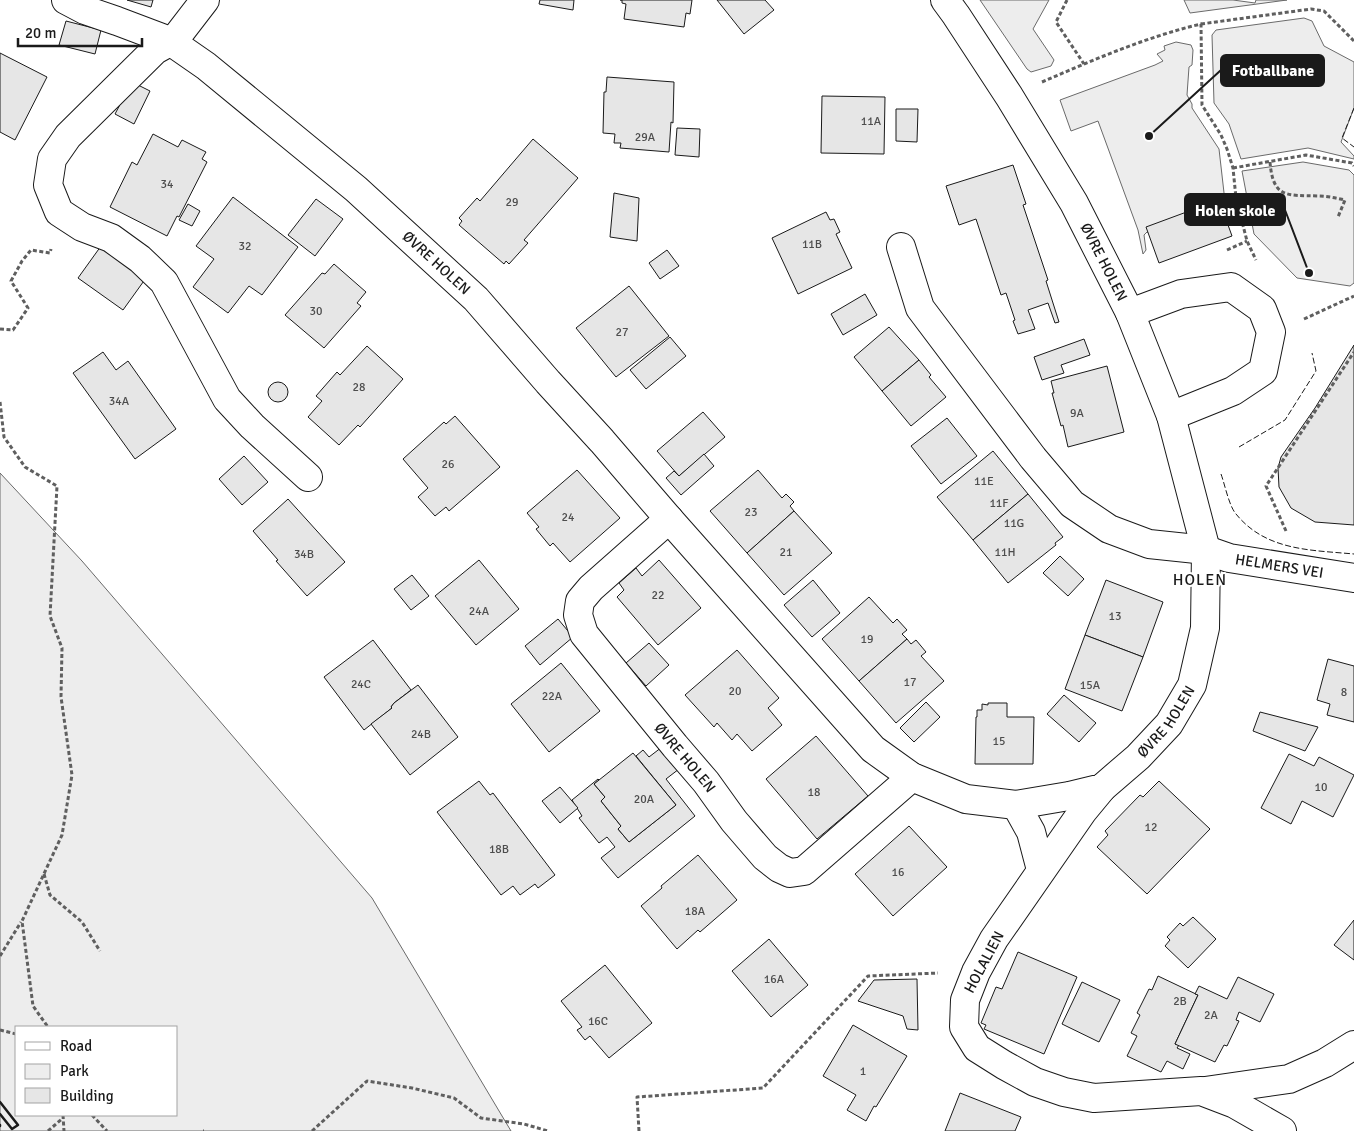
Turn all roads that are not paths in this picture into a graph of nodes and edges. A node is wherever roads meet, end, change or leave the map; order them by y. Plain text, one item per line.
1 (66, 0) edge
2 (205, 0) edge
3 (945, 0) edge
4 (170, 41) junction
5 (901, 247) dead end
6 (1130, 313) junction
7 (1171, 416) junction
8 (308, 477) dead end
9 (669, 519) junction
10 (1206, 550) junction
11 (1354, 578) edge
12 (912, 777) junction
13 (1102, 788) junction
14 (1016, 805) junction
15 (1041, 870) junction
16 (1354, 1045) edge
17 (1201, 1091) junction
18 (1282, 1131) edge

1 - 4 street, ØVRE HOLEN
2 - 4 street
3 - 6 street, ØVRE HOLEN
4 - 8 street
4 - 9 street, ØVRE HOLEN
5 - 10 street
6 - 7 street, ØVRE HOLEN
6 - 7 street
7 - 10 street, ØVRE HOLEN
9 - 12 street, ØVRE HOLEN
9 - 12 street, ØVRE HOLEN
10 - 11 street, HELMERS VEI
10 - 13 street, ØVRE HOLEN
12 - 14 street, ØVRE HOLEN
13 - 14 street, ØVRE HOLEN
13 - 15 street, HOLALIEN
14 - 15 street
15 - 17 street, HOLALIEN
16 - 17 street, HOLALIEN
17 - 18 street, HOLALIEN

